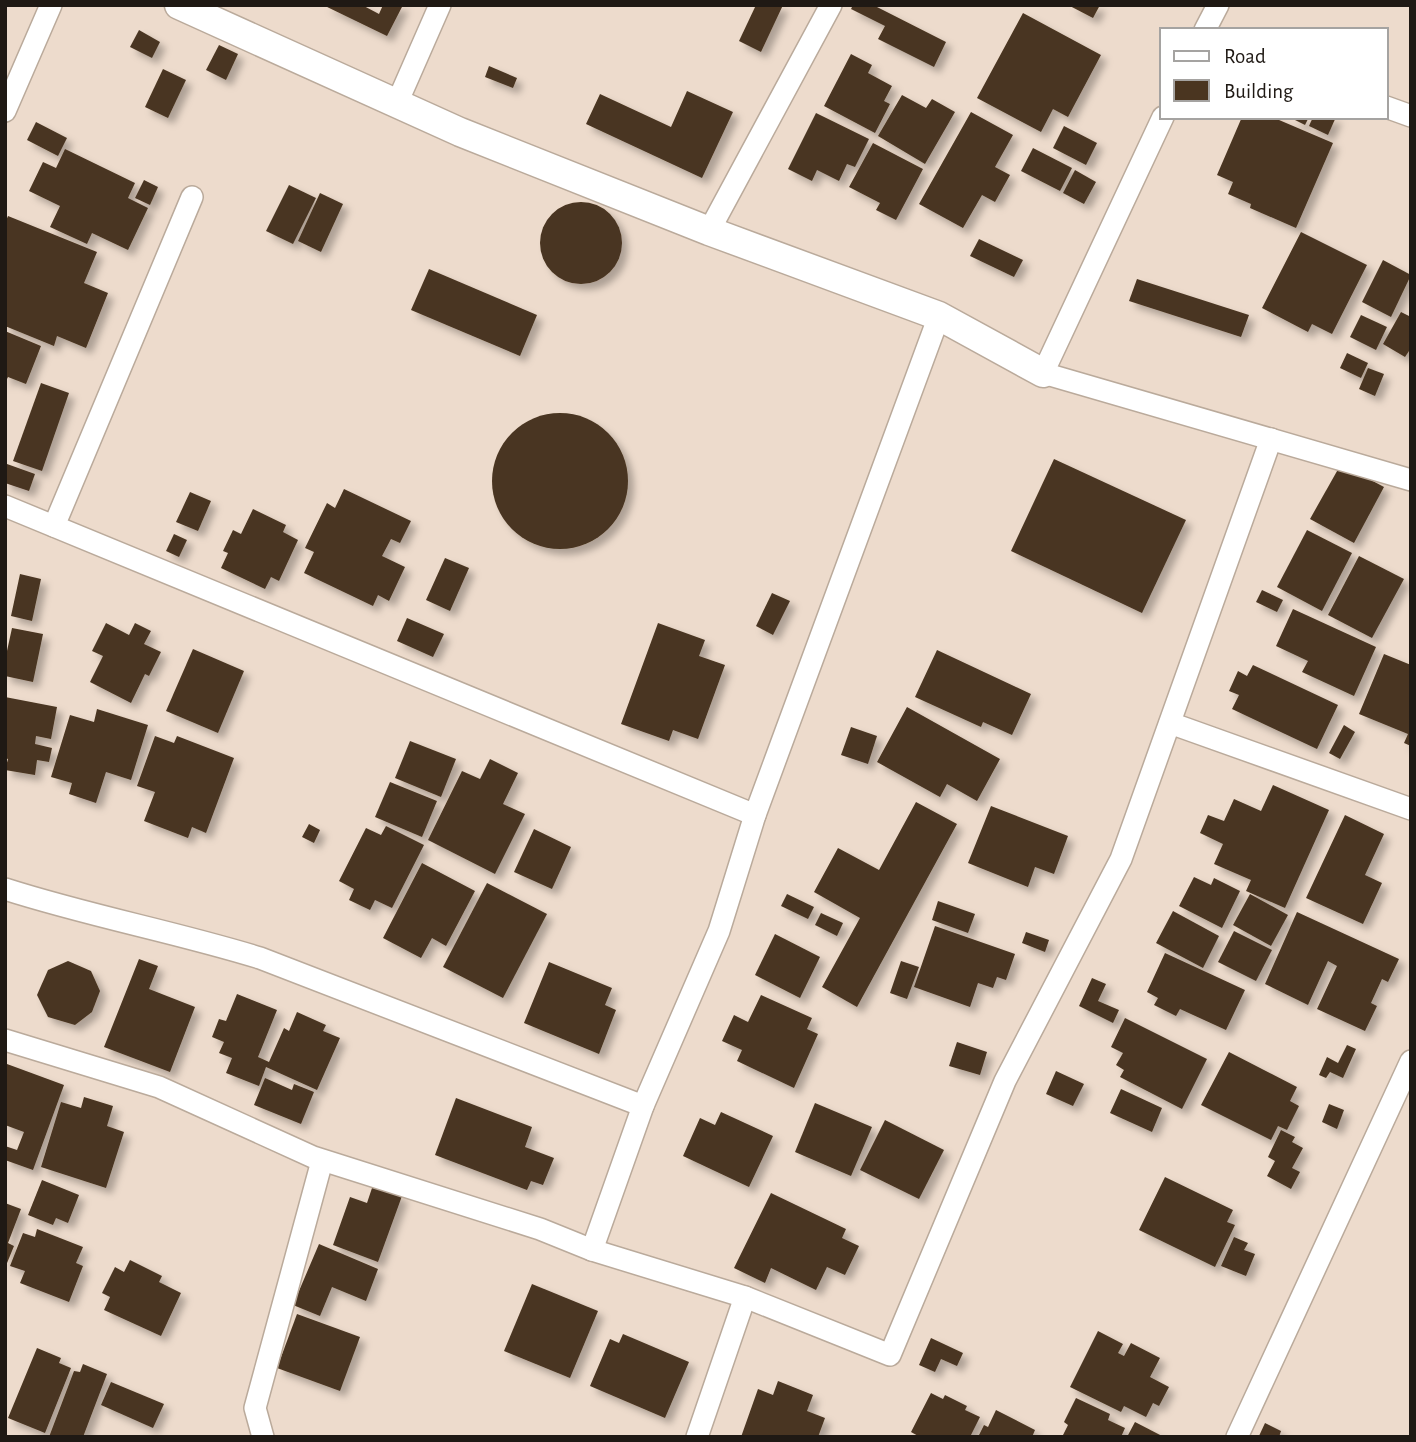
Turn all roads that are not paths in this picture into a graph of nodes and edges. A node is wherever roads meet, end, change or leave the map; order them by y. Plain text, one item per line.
1 (51, 5) edge
2 (179, 5) edge
3 (440, 5) edge
4 (831, 5) edge
5 (1218, 5) edge
6 (1206, 28) edge
7 (397, 103) junction
8 (1388, 108) edge
9 (5, 111) edge
10 (1411, 116) edge
11 (1162, 119) edge
12 (192, 197) dead end
13 (709, 232) junction
14 (939, 316) junction
15 (1044, 373) junction
16 (1271, 439) junction
17 (1411, 480) edge
18 (5, 506) edge
19 (54, 526) junction
20 (1170, 723) junction
21 (1411, 809) edge
22 (755, 815) junction
23 (5, 889) edge
24 (5, 1040) edge
25 (1411, 1061) edge
26 (643, 1105) junction
27 (322, 1161) junction
28 (592, 1250) junction
29 (745, 1297) junction
30 (263, 1437) edge
31 (697, 1437) edge
32 (1237, 1437) edge

1 - 9 street
2 - 7 street
3 - 7 street
4 - 13 street
5 - 6 street
7 - 13 street
8 - 10 street
11 - 15 street
12 - 19 street
13 - 14 street
14 - 15 street
14 - 22 street
15 - 16 street
16 - 17 street
16 - 20 street
18 - 19 street
19 - 22 street
20 - 21 street
20 - 29 street
22 - 26 street
23 - 26 street
24 - 27 street
25 - 32 street
26 - 28 street
27 - 28 street
27 - 30 street
28 - 29 street
29 - 31 street

